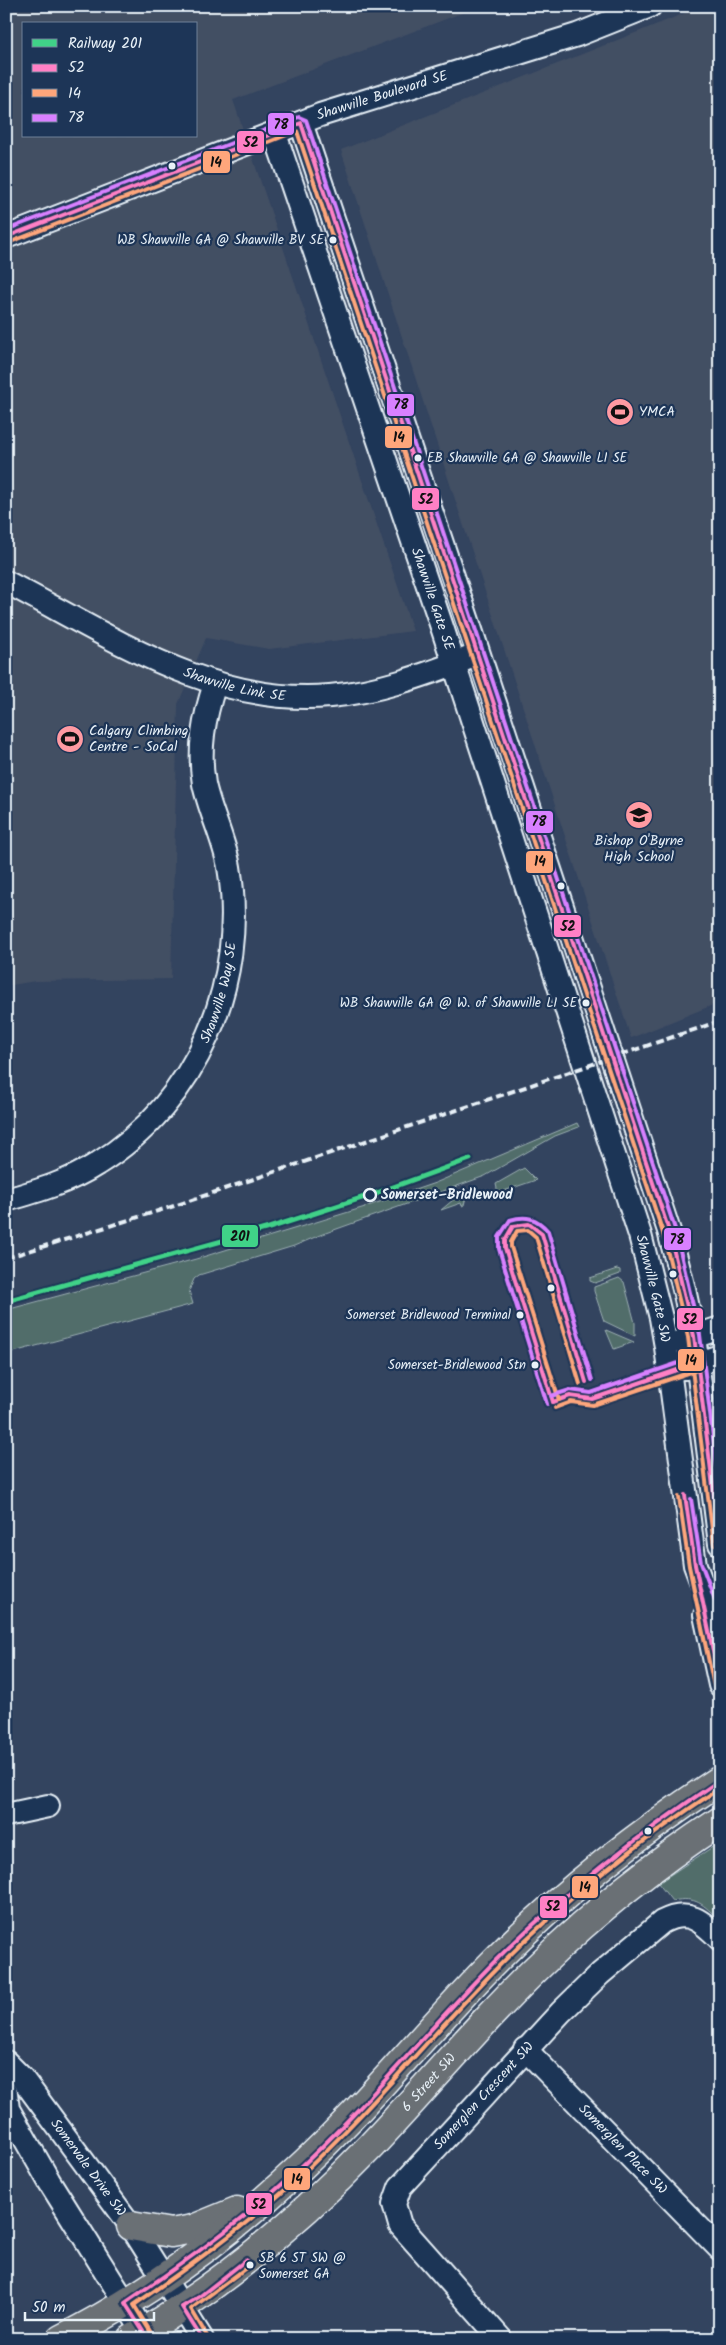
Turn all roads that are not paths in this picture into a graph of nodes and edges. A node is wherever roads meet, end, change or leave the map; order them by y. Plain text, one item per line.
1 (650, 6) edge
2 (300, 123) junction
3 (275, 134) junction
4 (6, 237) edge
5 (6, 582) edge
6 (479, 654) junction
7 (454, 664) junction
8 (215, 684) junction
9 (612, 1058) joint
10 (584, 1067) joint
11 (6, 1200) edge
12 (720, 1328) edge
13 (694, 1336) junction
14 (666, 1347) junction
15 (720, 1356) edge
16 (698, 1363) junction
17 (670, 1374) junction
18 (720, 1544) edge
19 (695, 1565) junction
20 (720, 1632) edge
21 (720, 1685) edge
22 (720, 1780) edge
23 (48, 1806) dead end
24 (6, 1814) edge
25 (720, 1821) edge
26 (720, 1939) edge
27 (525, 2049) junction
28 (6, 2062) edge
29 (6, 2093) edge
30 (261, 2202) junction
31 (131, 2226) junction
32 (720, 2250) edge
33 (163, 2277) junction
34 (125, 2303) junction
35 (182, 2307) junction
36 (141, 2336) edge
37 (62, 2339) edge
38 (202, 2339) edge
39 (501, 2339) edge

1 - 2 street, Shawville Boulevard SE
2 - 3 street, Shawville Boulevard SE
2 - 6 street, Shawville Gate SE
3 - 4 street, Shawville Boulevard SE
3 - 7 street, Shawville Gate SE
5 - 8 street, Shawville Link SE
6 - 7 street, Shawville Link SE
6 - 9 street, Shawville Gate SE
7 - 8 street, Shawville Link SE
7 - 10 street, Shawville Gate SE
8 - 11 street, Shawville Way SE
9 - 13 street, Shawville Gate SW
10 - 14 street, Shawville Gate SW
12 - 13 street
13 - 14 street
13 - 16 street, Shawville Gate SW
14 - 17 street, Shawville Gate SW
15 - 16 street
16 - 17 street
16 - 18 street, Shawville Gate SW
17 - 19 street, Shawville Gate SW
19 - 20 street, Shawville Gate SW
19 - 21 street
22 - 30 main road
23 - 24 street
25 - 35 main road, 6 Street SW
26 - 27 street, Somerglen Crescent SW
27 - 32 street, Somerglen Place SW
27 - 39 street, Somerglen Crescent SW
28 - 31 street, Somervale Drive SW
29 - 34 street
30 - 31 main road
30 - 33 main road
31 - 33 street, Somervale Drive SW
33 - 34 main road
33 - 35 street, Somervale Drive SW
34 - 36 street
34 - 37 main road
35 - 36 main road, 6 Street SW
35 - 38 street, Somervale Drive SW

